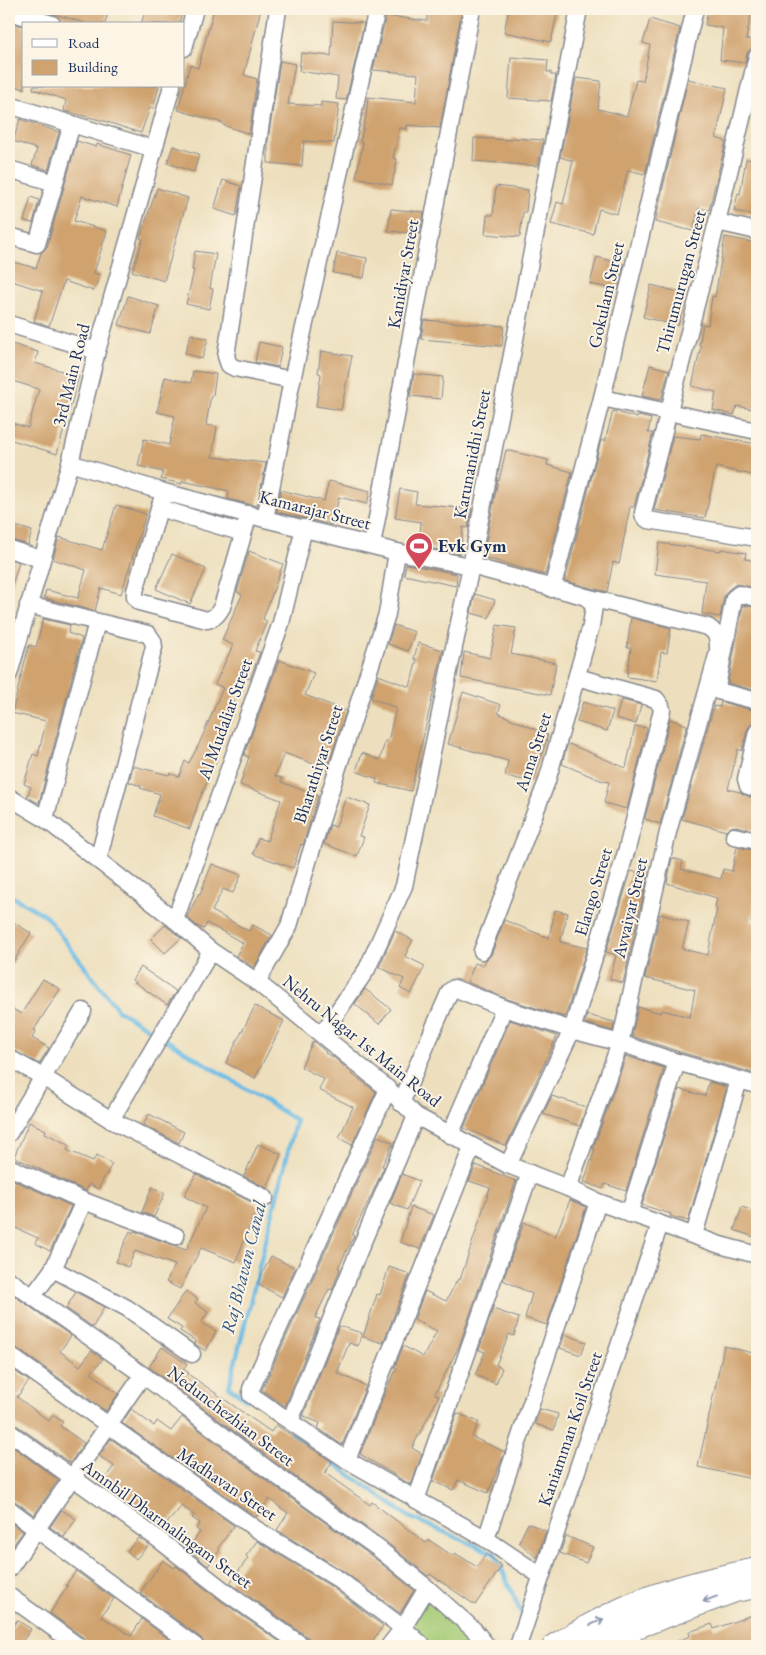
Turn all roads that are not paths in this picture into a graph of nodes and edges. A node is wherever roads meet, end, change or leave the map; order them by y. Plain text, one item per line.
1 (195, 9) edge
2 (278, 9) edge
3 (377, 9) edge
4 (472, 9) edge
5 (579, 9) edge
6 (695, 9) edge
7 (9, 12) edge
8 (45, 22) edge
9 (185, 44) edge
10 (757, 56) edge
11 (171, 88) edge
12 (9, 105) edge
13 (72, 124) junction
14 (154, 149) junction
15 (10, 174) edge
16 (55, 182) junction
17 (717, 222) junction
18 (757, 231) edge
19 (9, 236) edge
20 (9, 324) edge
21 (96, 351) junction
22 (292, 380) junction
23 (602, 398) junction
24 (668, 411) junction
25 (757, 431) edge
26 (70, 463) junction
27 (164, 492) junction
28 (159, 508) junction
29 (257, 517) junction
30 (304, 528) junction
31 (243, 533) junction
32 (757, 538) edge
33 (372, 546) junction
34 (9, 549) edge
35 (397, 552) junction
36 (41, 559) junction
37 (471, 566) junction
38 (552, 589) junction
39 (586, 597) junction
40 (757, 598) edge
41 (28, 605) junction
42 (97, 622) junction
43 (12, 648) edge
44 (9, 674) edge
45 (577, 677) junction
46 (757, 701) edge
47 (757, 732) edge
48 (757, 789) edge
49 (9, 797) edge
50 (45, 819) junction
51 (734, 836) dead end
52 (757, 841) edge
53 (98, 860) junction
54 (175, 920) junction
55 (211, 951) junction
56 (482, 951) dead end
57 (257, 982) junction
58 (504, 1008) junction
59 (84, 1011) dead end
60 (572, 1030) junction
61 (322, 1034) junction
62 (620, 1042) junction
63 (9, 1058) edge
64 (677, 1062) junction
65 (44, 1077) junction
66 (739, 1080) junction
67 (757, 1085) edge
68 (388, 1089) junction
69 (401, 1103) junction
70 (416, 1116) junction
71 (112, 1120) junction
72 (9, 1133) edge
73 (450, 1135) junction
74 (472, 1147) junction
75 (508, 1165) junction
76 (9, 1167) edge
77 (530, 1174) junction
78 (568, 1188) junction
79 (265, 1198) dead end
80 (84, 1201) junction
81 (598, 1202) junction
82 (629, 1214) junction
83 (660, 1224) junction
84 (176, 1236) dead end
85 (694, 1236) junction
86 (757, 1255) edge
87 (53, 1269) junction
88 (9, 1280) edge
89 (32, 1296) junction
90 (9, 1354) edge
91 (192, 1354) dead end
92 (143, 1375) junction
93 (290, 1421) junction
94 (109, 1426) junction
95 (9, 1432) edge
96 (347, 1460) junction
97 (72, 1478) junction
98 (416, 1500) junction
99 (9, 1509) edge
100 (37, 1529) junction
101 (486, 1539) junction
102 (9, 1569) edge
103 (757, 1570) edge
104 (541, 1576) junction
105 (757, 1586) edge
106 (427, 1588) junction
107 (9, 1596) edge
108 (404, 1628) junction
109 (631, 1638) edge
110 (78, 1646) edge
111 (195, 1646) edge
112 (303, 1646) edge
113 (389, 1646) edge
114 (423, 1646) edge
115 (487, 1646) edge
116 (518, 1646) edge
117 (555, 1646) edge
118 (591, 1646) edge

1 - 9 street
2 - 22 street
3 - 22 street
4 - 33 street, Kanidiyar Street
5 - 37 street, Karunanidhi Street
6 - 23 street, Gokulam Street
7 - 8 street
10 - 17 street, Thirumurugan Street
11 - 14 street, 3rd Main Road
12 - 13 street
13 - 14 street
13 - 16 street
14 - 21 street, 3rd Main Road
15 - 16 street
16 - 19 street
17 - 18 street
17 - 24 street, Thirumurugan Street
20 - 21 street
21 - 26 street, 3rd Main Road
22 - 29 street
23 - 24 street
23 - 38 street, Gokulam Street
24 - 25 street
24 - 32 street, Thirumurugan Street
26 - 27 street, Kamarajar Street
26 - 36 street, 3rd Main Road
27 - 28 street
27 - 29 street, Kamarajar Street
28 - 31 street
28 - 31 street
29 - 30 street, Kamarajar Street
29 - 31 street
30 - 33 street, Kamarajar Street
30 - 54 street, Al Mudaliar Street
33 - 35 street, Kamarajar Street
34 - 36 street
35 - 37 street, Kamarajar Street
35 - 57 street, Bharathiyar Street
36 - 41 street, 3rd Main Road
37 - 38 street, Kamarajar Street
37 - 61 street, Karunanidhi Street
38 - 39 street
39 - 45 street, Anna Street
39 - 62 street, Avvaiyar Street
40 - 46 street
41 - 42 street
41 - 43 street, 3rd Main Road
42 - 50 street
42 - 53 street
43 - 44 street, 3rd Main Road
45 - 56 street, Anna Street
45 - 60 street, Elango Street
47 - 48 street
49 - 50 street, Nehru Nagar 1st Main Road
50 - 53 street, Nehru Nagar 1st Main Road
51 - 52 street
53 - 54 street, Nehru Nagar 1st Main Road
54 - 55 street, Nehru Nagar 1st Main Road
55 - 57 street, Nehru Nagar 1st Main Road
55 - 71 street
57 - 61 street, Nehru Nagar 1st Main Road
58 - 60 street
58 - 69 street
58 - 73 street
59 - 65 street
60 - 62 street
60 - 75 street, Elango Street
61 - 68 street, Nehru Nagar 1st Main Road
62 - 64 street
62 - 78 street, Avvaiyar Street
63 - 65 street
64 - 66 street
64 - 82 street
65 - 71 street
65 - 72 street
66 - 67 street
66 - 85 street
68 - 69 street, Nehru Nagar 1st Main Road
68 - 93 street
69 - 70 street, Nehru Nagar 1st Main Road
70 - 73 street, Nehru Nagar 1st Main Road
70 - 93 street
71 - 79 street
73 - 74 street, Nehru Nagar 1st Main Road
74 - 75 street, Nehru Nagar 1st Main Road
74 - 96 street
75 - 77 street, Nehru Nagar 1st Main Road
76 - 80 street
77 - 78 street, Nehru Nagar 1st Main Road
77 - 98 street
78 - 81 street, Nehru Nagar 1st Main Road
80 - 84 street
80 - 87 street
81 - 82 street, Nehru Nagar 1st Main Road
81 - 101 street
82 - 83 street, Nehru Nagar 1st Main Road
83 - 85 street, Nehru Nagar 1st Main Road
83 - 104 street, Kaniamman Koil Street
85 - 86 street, Nehru Nagar 1st Main Road
87 - 89 street
87 - 91 street
88 - 89 street, Nedunchezhian Street
89 - 92 street, Nedunchezhian Street
90 - 94 street, Madhavan Street
92 - 94 street
92 - 106 street, Nedunchezhian Street
93 - 96 street
94 - 97 street
94 - 108 street, Madhavan Street
95 - 97 street, Amnbil Dharmalingam Street
96 - 98 street
97 - 100 street
97 - 112 street, Amnbil Dharmalingam Street
98 - 101 street
99 - 100 street
100 - 102 street
100 - 111 street
101 - 104 street
117 -> 103 main road
104 - 116 street, Kaniamman Koil Street
105 -> 109 main road
106 - 108 street
106 - 115 street, Nedunchezhian Street
107 - 110 street
108 - 113 street
108 - 114 street, Madhavan Street
109 - 118 main road

